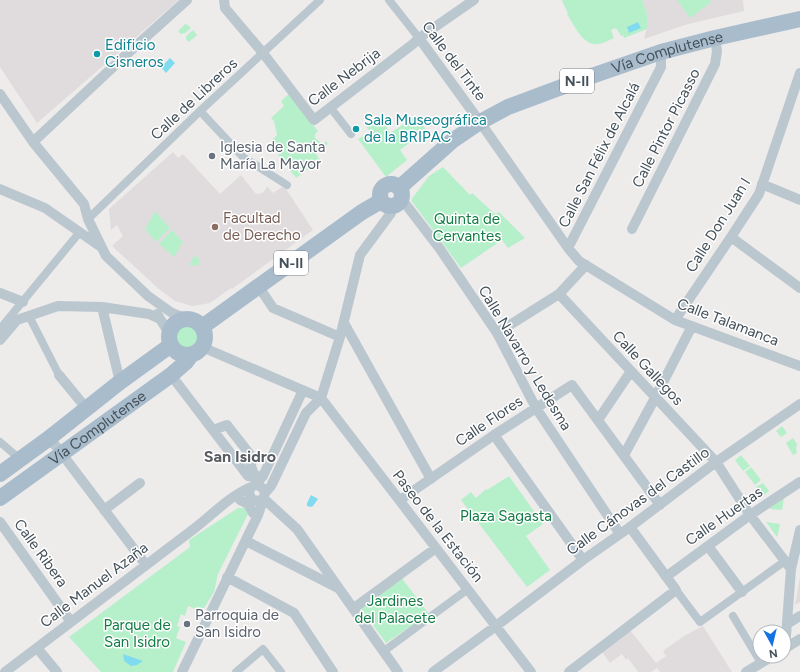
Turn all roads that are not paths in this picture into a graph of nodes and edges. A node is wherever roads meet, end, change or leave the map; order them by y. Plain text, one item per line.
1 (187, 0) edge
2 (224, 0) edge
3 (319, 0) edge
4 (389, 0) edge
5 (474, 0) edge
6 (800, 19) edge
7 (419, 38) junction
8 (715, 38) junction
9 (661, 52) junction
10 (263, 53) junction
11 (800, 73) edge
12 (1, 99) edge
13 (330, 107) junction
14 (200, 111) junction
15 (480, 122) junction
16 (351, 134) dead end
17 (33, 142) junction
18 (762, 184) junction
19 (286, 185) dead end
20 (0, 189) edge
21 (393, 199) junction
22 (800, 200) edge
23 (88, 219) junction
24 (632, 228) dead end
25 (79, 233) junction
26 (731, 237) junction
27 (101, 247) junction
28 (568, 248) junction
29 (586, 265) junction
30 (259, 287) junction
31 (800, 288) edge
32 (0, 293) edge
33 (559, 294) junction
34 (148, 296) junction
35 (23, 302) junction
36 (102, 307) junction
37 (29, 316) junction
38 (160, 319) junction
39 (187, 319) junction
40 (675, 320) junction
41 (344, 323) junction
42 (692, 326) junction
43 (202, 327) junction
44 (0, 328) edge
45 (496, 333) junction
46 (340, 336) junction
47 (170, 339) junction
48 (0, 340) edge
49 (196, 351) junction
50 (800, 366) edge
51 (631, 371) junction
52 (171, 374) junction
53 (59, 375) joint
54 (120, 382) junction
55 (303, 390) junction
56 (321, 398) junction
57 (655, 398) junction
58 (800, 404) edge
59 (86, 408) junction
60 (536, 408) junction
61 (598, 420) junction
62 (213, 430) junction
63 (494, 436) junction
64 (48, 439) junction
65 (0, 442) edge
66 (62, 453) junction
67 (624, 455) junction
68 (20, 459) junction
69 (716, 462) junction
70 (0, 474) edge
71 (431, 479) junction
72 (256, 481) junction
73 (800, 482) edge
74 (140, 483) dead end
75 (0, 498) edge
76 (259, 498) junction
77 (240, 500) junction
78 (400, 500) junction
79 (660, 505) junction
80 (104, 510) junction
81 (253, 513) junction
82 (750, 515) junction
83 (0, 522) edge
84 (201, 523) junction
85 (630, 528) junction
86 (800, 530) edge
87 (620, 534) junction
88 (246, 541) junction
89 (708, 546) junction
90 (436, 548) junction
91 (583, 560) junction
92 (785, 561) junction
93 (146, 565) junction
94 (791, 569) junction
95 (667, 576) junction
96 (227, 577) junction
97 (340, 589) junction
98 (468, 589) junction
99 (676, 590) junction
100 (742, 592) junction
101 (354, 608) junction
102 (733, 616) dead end
103 (800, 616) edge
104 (71, 622) junction
105 (787, 624) joint
106 (496, 626) junction
107 (37, 648) junction
108 (752, 648) edge
109 (384, 651) junction
110 (759, 664) edge
111 (5, 672) edge
112 (57, 672) edge
113 (182, 672) edge
114 (236, 672) edge
115 (281, 672) edge
116 (333, 672) edge
117 (398, 672) edge
118 (433, 672) edge
119 (531, 672) edge
120 (569, 672) edge
121 (746, 672) edge

1 - 17 street
2 - 10 street
3 - 10 street, Calle de Libreros
4 - 7 street, Calle del Tinte
5 - 7 street, Calle Nebrija
6 - 8 main road, Vía Complutense / N-II
7 - 13 street, Calle Nebrija
7 - 15 street, Calle del Tinte
8 - 9 main road, Vía Complutense / N-II
8 - 24 street, Calle Pintor Picasso
9 - 15 main road, Vía Complutense / N-II
9 - 28 street, Calle San Félix de Alcalá
10 - 13 street, Calle Nebrija
10 - 14 street, Calle de Libreros
11 - 18 street, Calle Don Juan I
12 - 17 street
13 - 16 street
14 - 19 street
14 - 23 street, Calle de Libreros
15 - 21 main road, Vía Complutense / N-II
15 - 28 street, Calle del Tinte
17 - 23 street
18 - 22 street
18 - 26 street, Calle Don Juan I
20 - 25 street
21 - 30 main road, Vía Complutense / N-II
21 - 41 street
21 - 45 street, Calle Navarro y Ledesma
23 - 27 street
25 - 27 street
25 - 35 street
26 - 31 street
26 - 40 street, Calle Don Juan I
27 - 34 street
28 - 29 street, Calle Talamanca
29 - 33 street
29 - 40 street, Calle Talamanca
30 - 43 main road, Vía Complutense / N-II
30 - 46 street
32 - 35 street
33 - 45 street
33 - 51 street, Calle Gallegos
34 - 38 street
34 - 39 street
35 - 44 street
36 - 37 street
36 - 38 street
36 - 54 street
37 - 48 street
37 - 53 street
38 - 47 street
39 - 43 main road
39 - 47 main road
40 - 42 street, Calle Talamanca
41 - 46 street
41 - 71 street
42 - 50 street, Calle Talamanca
42 - 57 street
43 - 49 main road
45 - 60 street, Calle Navarro y Ledesma
46 - 56 street
47 - 49 main road
47 - 54 main road, Vía Complutense
49 - 52 main road, Vía Complutense
49 - 55 street
51 - 57 street, Calle Gallegos
51 - 61 street
52 - 62 street
52 - 66 main road, Vía Complutense
53 - 59 street
54 - 59 main road, Vía Complutense
55 - 56 street
55 - 72 street
56 - 76 street
56 - 78 street, Paseo de la Estación
57 - 67 street
57 - 69 street, Calle Gallegos
58 - 69 street, Calle Cánovas del Castillo
59 - 64 main road, Vía Complutense
60 - 61 street, Calle Flores
60 - 63 street, Calle Flores
60 - 87 street, Calle Navarro y Ledesma
61 - 67 street, Calle Flores
62 - 72 street
62 - 72 street
63 - 71 street, Calle Flores
63 - 91 street
64 - 66 street
64 - 68 main road, Vía Complutense
65 - 68 street
66 - 75 main road, Vía Complutense
66 - 80 street
67 - 79 street, Calle Flores
68 - 70 main road, Vía Complutense
69 - 79 street, Calle Cánovas del Castillo
69 - 82 street, Calle Gallegos
71 - 78 street, Calle Flores
72 - 76 street
72 - 76 street
72 - 84 street, Calle Manuel Azaña
73 - 82 street, Calle Huertas
74 - 80 street
76 - 77 street, Calle Manuel Azaña
76 - 81 street
76 - 88 street
76 - 97 street
77 - 81 street
77 - 84 street, Calle Manuel Azaña
78 - 90 street, Paseo de la Estación
79 - 85 street, Calle Cánovas del Castillo
80 - 93 street
81 - 96 street
82 - 89 street, Calle Huertas
82 - 92 street, Calle Gallegos
83 - 104 street, Calle Ribera
84 - 93 street, Calle Manuel Azaña
85 - 87 street, Calle Cánovas del Castillo
85 - 95 street
86 - 94 street
87 - 91 street, Calle Cánovas del Castillo
88 - 96 street
88 - 97 street
89 - 95 street, Calle Huertas
89 - 100 street
90 - 98 street, Paseo de la Estación
90 - 101 street
91 - 106 street, Calle Cánovas del Castillo
92 - 94 street, Calle Gallegos
92 - 100 street
93 - 104 street, Calle Manuel Azaña
94 - 105 street
95 - 99 street
96 - 113 street
96 - 116 street
97 - 101 street
98 - 106 street, Paseo de la Estación
98 - 109 street
99 - 100 street
99 - 120 street
101 - 109 street
102 - 108 street
103 - 105 street
104 - 107 street, Calle Manuel Azaña
106 - 118 street, Calle Cánovas del Castillo
106 - 119 street, Paseo de la Estación
107 - 111 street, Calle Manuel Azaña
107 - 112 street
109 - 117 street
110 - 121 street
114 - 115 street

